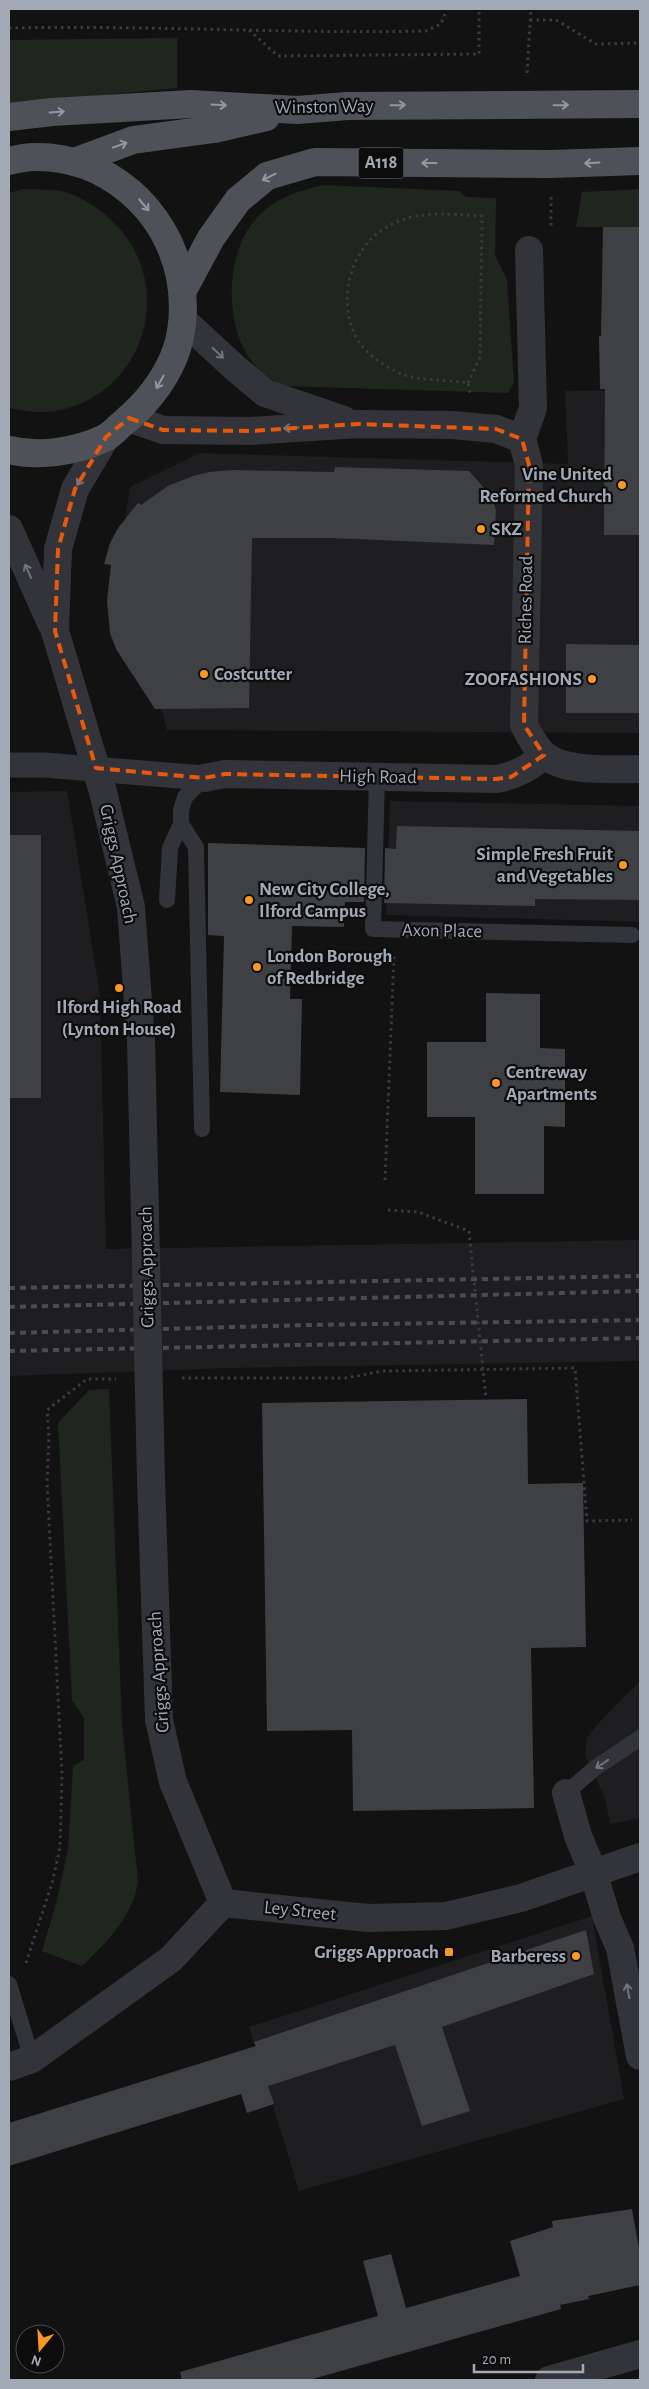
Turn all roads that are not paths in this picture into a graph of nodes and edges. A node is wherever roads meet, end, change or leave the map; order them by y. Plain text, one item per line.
1 (640, 104) edge
2 (297, 110) junction
3 (9, 117) edge
4 (9, 161) edge
5 (640, 161) edge
6 (74, 162) junction
7 (529, 250) dead end
8 (183, 290) junction
9 (183, 320) junction
10 (129, 418) junction
11 (358, 424) junction
12 (106, 437) junction
13 (522, 439) junction
14 (9, 450) edge
15 (9, 529) edge
16 (54, 631) junction
17 (544, 755) junction
18 (9, 765) edge
19 (640, 769) edge
20 (377, 777) junction
21 (204, 778) junction
22 (180, 824) junction
23 (167, 900) dead end
24 (632, 935) dead end
25 (202, 1129) dead end
26 (640, 1738) edge
27 (566, 1793) joint
28 (640, 1857) edge
29 (593, 1872) junction
30 (223, 1903) junction
31 (9, 1984) edge
32 (11, 2002) edge
33 (640, 2056) edge
34 (20, 2063) edge
35 (640, 2354) edge
36 (549, 2380) edge

2 -> 1 main road, Winston Way
3 -> 2 main road, Winston Way
6 -> 2 main road
4 - 6 main road
5 -> 8 main road, A118
6 -> 8 main road
7 - 13 street
8 - 9 main road
9 -> 10 main road
9 -> 11 street
11 -> 10 street
10 - 12 main road
11 - 13 street
12 - 14 main road
12 -> 16 street, Griggs Approach
13 - 17 street, Riches Road
16 -> 15 street, Griggs Approach
16 - 30 street, Griggs Approach, bridge
17 - 19 street
17 - 20 street, High Road
18 - 21 street
20 - 21 street, High Road
20 - 24 lane, Axon Place
21 - 22 lane
22 - 23 lane
22 - 25 lane
26 -> 27 lane
27 - 29 street
28 - 29 street, Ley Street
29 - 30 street, Ley Street
33 -> 29 street
30 - 34 street
31 - 32 lane
32 - 34 lane
35 - 36 street

